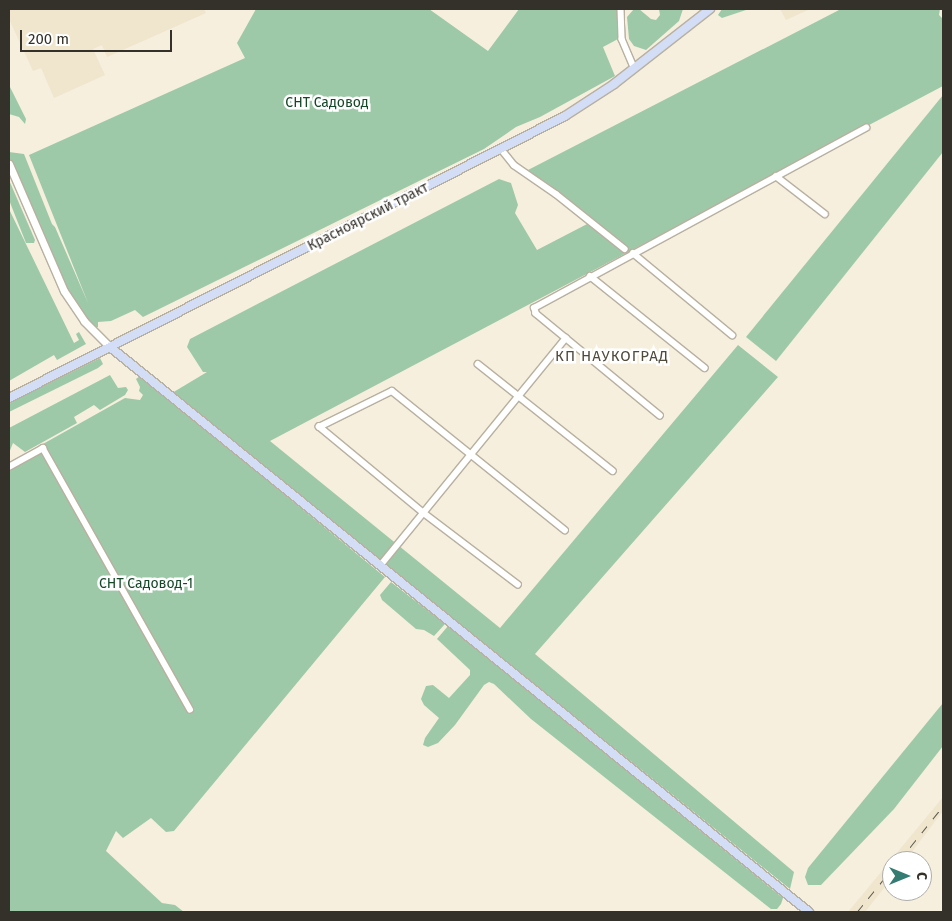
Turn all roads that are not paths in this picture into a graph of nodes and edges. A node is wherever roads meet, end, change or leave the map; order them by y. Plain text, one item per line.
1 (621, 9) edge
2 (693, 9) edge
3 (710, 9) edge
4 (697, 18) junction
5 (634, 67) junction
6 (866, 128) dead end
7 (502, 150) junction
8 (9, 164) edge
9 (776, 176) junction
10 (826, 214) dead end
11 (625, 249) dead end
12 (633, 253) junction
13 (590, 276) junction
14 (732, 335) dead end
15 (566, 338) junction
16 (110, 347) junction
17 (478, 364) dead end
18 (705, 368) dead end
19 (519, 397) junction
20 (9, 398) edge
21 (660, 416) dead end
22 (470, 454) junction
23 (9, 467) edge
24 (613, 472) dead end
25 (423, 513) junction
26 (565, 530) dead end
27 (380, 566) junction
28 (518, 585) dead end
29 (190, 710) dead end
30 (808, 912) edge

1 - 5 street
2 - 4 main road
3 - 4 main road, Красноярский тракт
4 - 5 main road, Красноярский тракт
5 - 7 main road, Красноярский тракт
6 - 9 street
7 - 11 street
7 - 16 main road, Красноярский тракт
8 - 16 street
9 - 10 street
9 - 12 street
12 - 13 street
12 - 14 street
13 - 15 street
13 - 18 street
15 - 19 street
15 - 21 street
16 - 20 main road, Красноярский тракт
16 - 27 main road
17 - 19 street
19 - 22 street
19 - 24 street
22 - 25 street
22 - 25 street
22 - 26 street
23 - 29 street
25 - 27 street
25 - 28 street
27 - 30 main road

